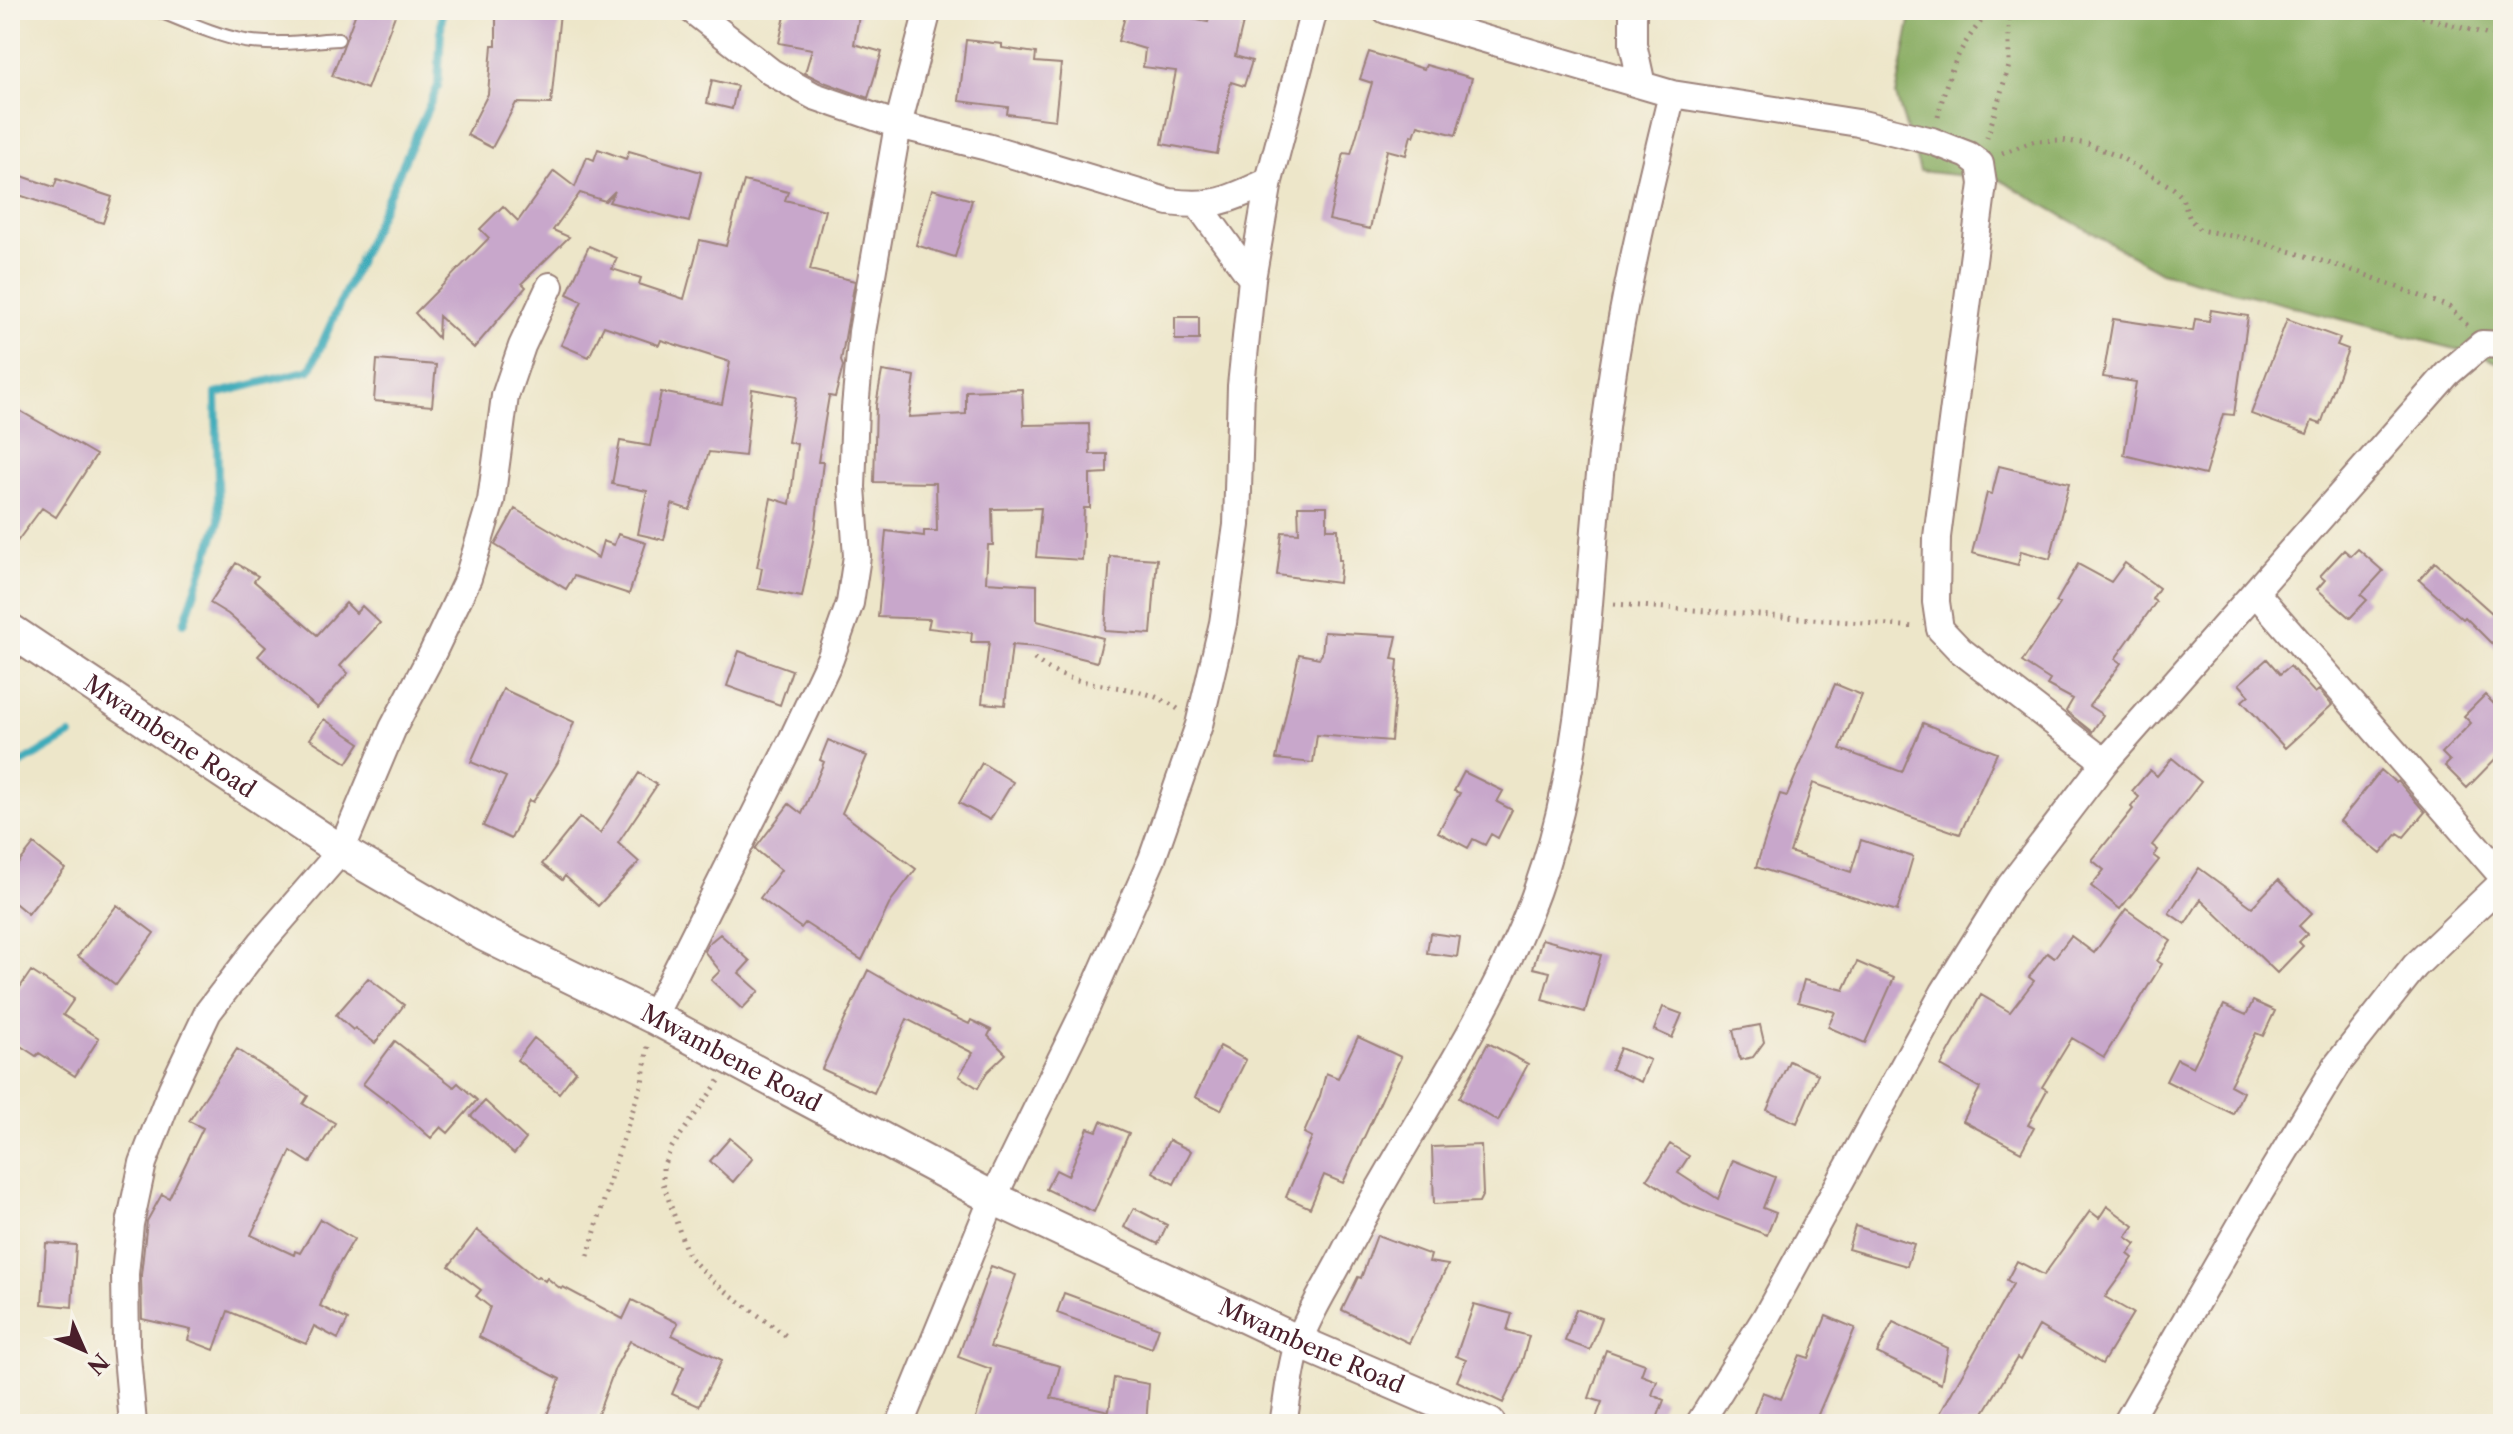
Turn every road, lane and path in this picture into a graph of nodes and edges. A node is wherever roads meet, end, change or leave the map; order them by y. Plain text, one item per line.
1 (157, 10) edge
2 (692, 10) edge
3 (928, 10) edge
4 (1314, 10) edge
5 (1386, 10) edge
6 (1633, 10) edge
7 (1991, 10) edge
8 (2009, 10) edge
9 (2399, 10) edge
10 (338, 39) dead end
11 (2503, 39) edge
12 (1642, 85) junction
13 (1672, 94) junction
14 (898, 125) junction
15 (1932, 141) junction
16 (1984, 162) junction
17 (1269, 181) junction
18 (1199, 206) junction
19 (1252, 279) junction
20 (550, 286) dead end
21 (2492, 344) edge
22 (2255, 592) junction
23 (1590, 602) junction
24 (1940, 629) junction
25 (10, 630) edge
26 (1034, 659) dead end
27 (1199, 725) junction
28 (2105, 762) junction
29 (341, 851) junction
30 (2503, 879) edge
31 (653, 1017) junction
32 (733, 1060) junction
33 (993, 1198) junction
34 (588, 1256) dead end
35 (789, 1338) dead end
36 (1299, 1342) junction
37 (133, 1424) edge
38 (900, 1424) edge
39 (1283, 1424) edge
40 (1489, 1424) edge
41 (1699, 1424) edge
42 (2126, 1424) edge

1 - 10 lane
2 - 14 street
3 - 14 street
4 - 17 street
5 - 12 street
6 - 12 street
7 - 15 path
8 - 16 path
9 - 11 path
12 - 13 street
13 - 15 street
13 - 23 street
14 - 18 street
14 - 31 street
15 - 16 street
16 - 21 path
16 - 24 street
17 - 18 street
17 - 19 street
18 - 19 street
19 - 27 street
20 - 29 street
21 - 22 street
22 - 28 street
22 - 30 street
23 - 24 path
23 - 36 street
24 - 28 street
25 - 29 street, Mwambene Road
26 - 27 path
27 - 33 street
28 - 41 street
29 - 31 street, Mwambene Road
29 - 37 street
30 - 42 street
31 - 32 street, Mwambene Road
31 - 34 path
32 - 33 street, Mwambene Road
32 - 35 path
33 - 36 street, Mwambene Road
33 - 38 street
36 - 39 street
36 - 40 street, Mwambene Road

